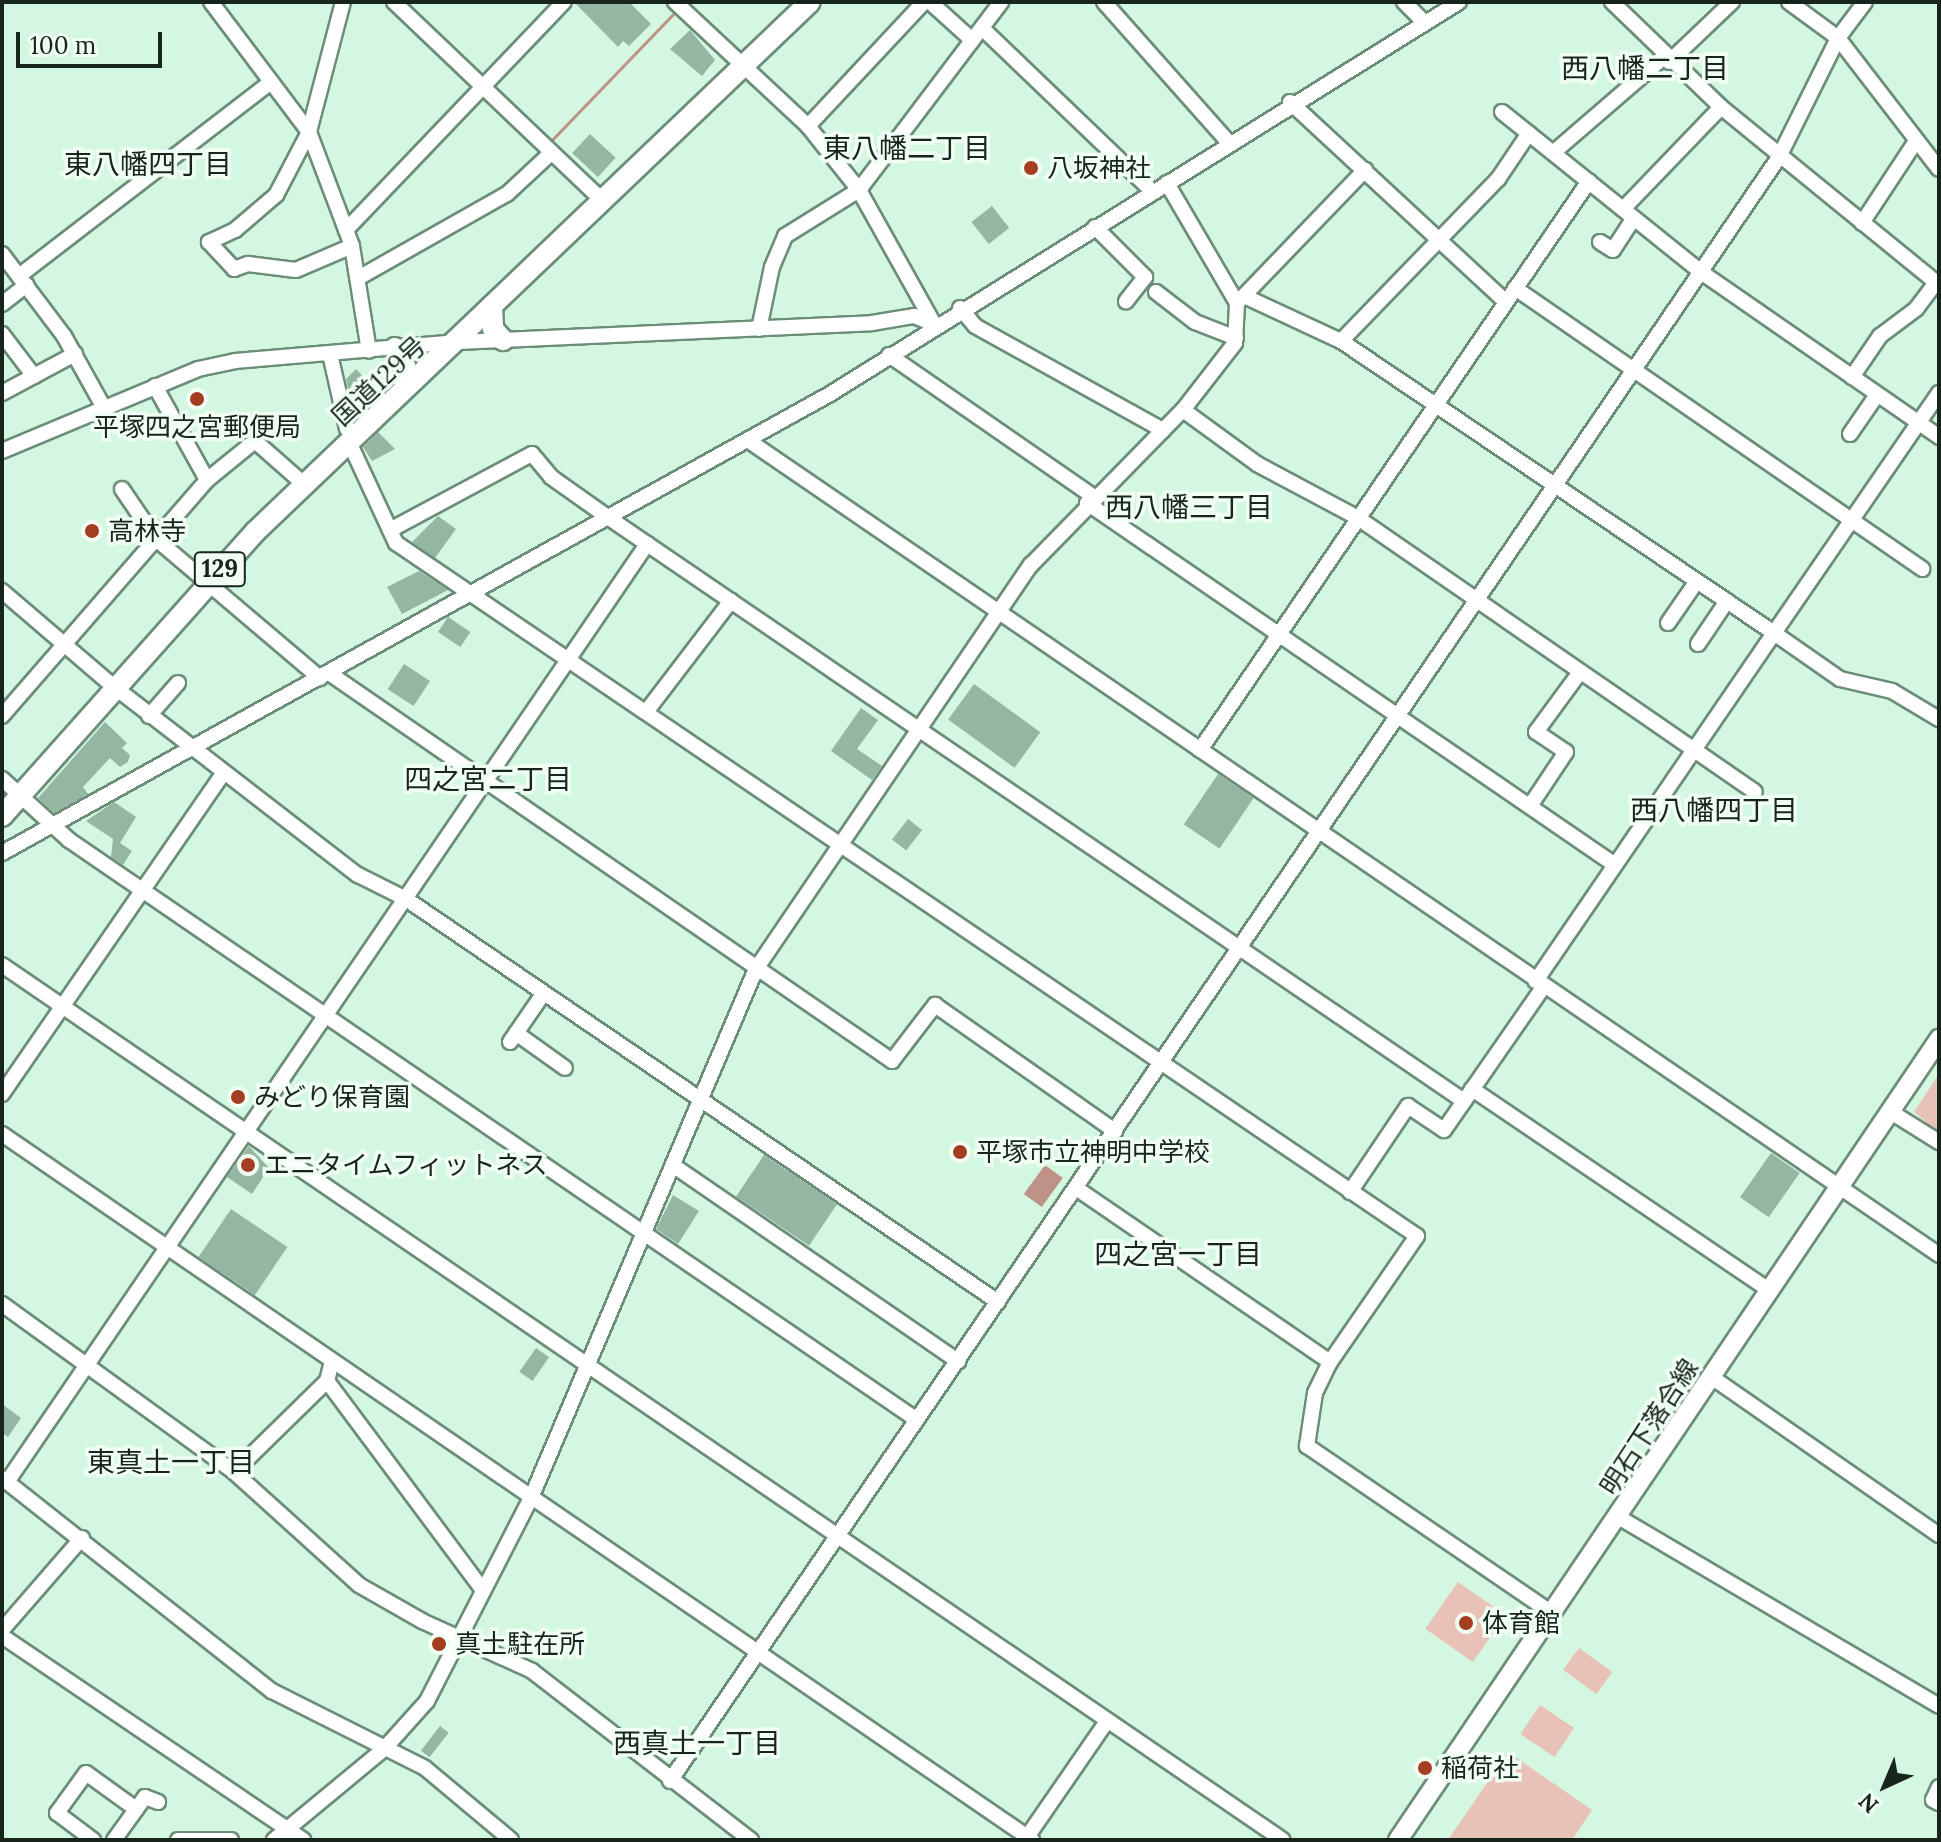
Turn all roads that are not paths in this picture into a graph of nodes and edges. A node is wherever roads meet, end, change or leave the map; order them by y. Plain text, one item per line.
1 (211, 2) edge
2 (343, 2) edge
3 (394, 2) edge
4 (564, 2) edge
5 (675, 2) edge
6 (793, 2) edge
7 (810, 2) edge
8 (927, 2) edge
9 (1001, 2) edge
10 (1104, 2) edge
11 (1404, 2) edge
12 (1459, 2) edge
13 (1612, 2) edge
14 (1732, 2) edge
15 (1789, 2) edge
16 (1865, 2) edge
17 (1424, 22) junction
18 (977, 34) junction
19 (1838, 38) junction
20 (1666, 59) junction
21 (741, 65) junction
22 (271, 82) junction
23 (484, 86) junction
24 (1290, 102) junction
25 (1721, 107) junction
26 (1502, 112) dead end
27 (808, 126) junction
28 (309, 132) junction
29 (1529, 133) junction
30 (1916, 141) junction
31 (1229, 143) junction
32 (1554, 152) junction
33 (551, 153) junction
34 (1779, 157) junction
35 (1939, 169) edge
36 (1365, 170) junction
37 (1589, 181) junction
38 (1167, 183) junction
39 (859, 190) junction
40 (1153, 192) junction
41 (597, 195) junction
42 (1629, 214) junction
43 (1862, 223) junction
44 (1095, 227) junction
45 (346, 230) junction
46 (1441, 238) junction
47 (1600, 242) dead end
48 (352, 246) junction
49 (2, 254) edge
50 (1701, 272) junction
51 (360, 277) junction
52 (22, 281) junction
53 (1937, 283) edge
54 (1515, 288) junction
55 (1156, 292) dead end
56 (1240, 299) junction
57 (1126, 301) dead end
58 (1506, 302) junction
59 (2, 304) edge
60 (492, 307) junction
61 (960, 308) junction
62 (934, 324) junction
63 (759, 329) junction
64 (2, 334) edge
65 (1236, 338) junction
66 (503, 340) junction
67 (1341, 341) junction
68 (448, 343) junction
69 (395, 348) junction
70 (369, 351) junction
71 (75, 354) junction
72 (330, 354) junction
73 (889, 355) junction
74 (1635, 369) junction
75 (34, 376) junction
76 (1852, 377) junction
77 (403, 379) junction
78 (155, 386) junction
79 (2, 393) edge
80 (1939, 393) edge
81 (1877, 395) junction
82 (1436, 403) junction
83 (103, 406) junction
84 (1183, 410) junction
85 (1918, 423) junction
86 (1163, 430) junction
87 (1850, 434) dead end
88 (349, 436) junction
89 (1939, 437) edge
90 (749, 441) junction
91 (2, 451) edge
92 (297, 478) junction
93 (207, 480) junction
94 (1557, 484) junction
95 (122, 489) dead end
96 (1091, 500) junction
97 (609, 518) junction
98 (1358, 518) junction
99 (1851, 520) junction
100 (390, 530) junction
101 (156, 539) junction
102 (647, 544) junction
103 (1923, 569) dead end
104 (203, 580) junction
105 (1697, 581) junction
106 (2, 591) edge
107 (473, 593) junction
108 (731, 601) junction
109 (1478, 601) junction
110 (1727, 601) junction
111 (999, 611) junction
112 (1668, 623) dead end
113 (1774, 633) junction
114 (1279, 634) junction
115 (63, 644) junction
116 (1698, 644) dead end
117 (569, 660) junction
118 (1580, 672) junction
119 (325, 676) junction
120 (178, 683) dead end
121 (112, 686) junction
122 (646, 712) junction
123 (2, 716) edge
124 (149, 716) junction
125 (1399, 716) junction
126 (1939, 719) edge
127 (918, 729) junction
128 (189, 750) junction
129 (1200, 750) junction
130 (1694, 751) junction
131 (223, 774) junction
132 (485, 784) junction
133 (10, 792) edge
134 (1755, 792) dead end
135 (1530, 806) junction
136 (2, 816) edge
137 (51, 825) junction
138 (1320, 832) junction
139 (839, 845) junction
140 (2, 853) edge
141 (1615, 865) junction
142 (141, 889) junction
143 (406, 899) junction
144 (1240, 949) junction
145 (2, 965) edge
146 (756, 969) junction
147 (1540, 983) junction
148 (543, 994) junction
149 (63, 1006) junction
150 (325, 1015) junction
151 (1939, 1039) edge
152 (1161, 1064) junction
153 (565, 1068) dead end
154 (2, 1094) edge
155 (1468, 1095) junction
156 (699, 1103) junction
157 (1891, 1112) junction
158 (1115, 1131) junction
159 (2, 1134) edge
160 (246, 1134) junction
161 (1939, 1142) edge
162 (674, 1166) junction
163 (1076, 1188) junction
164 (1840, 1188) junction
165 (1350, 1192) junction
166 (642, 1232) junction
167 (168, 1248) junction
168 (1939, 1255) edge
169 (1770, 1291) junction
170 (998, 1302) junction
171 (2, 1304) edge
172 (332, 1361) junction
173 (958, 1361) junction
174 (1330, 1362) junction
175 (87, 1363) junction
176 (587, 1366) junction
177 (1713, 1378) junction
178 (327, 1381) junction
179 (917, 1420) junction
180 (234, 1472) junction
181 (4, 1480) edge
182 (531, 1498) junction
183 (1620, 1518) junction
184 (1939, 1535) edge
185 (838, 1536) junction
186 (82, 1538) junction
187 (483, 1590) junction
188 (1553, 1614) junction
189 (2, 1630) edge
190 (2, 1636) edge
191 (459, 1638) junction
192 (758, 1653) junction
193 (1939, 1706) edge
194 (1107, 1721) junction
195 (384, 1749) junction
196 (670, 1781) junction
197 (1939, 1787) edge
198 (158, 1802) dead end
199 (1939, 1803) edge
200 (136, 1809) junction
201 (287, 1829) junction
202 (731, 1836) edge
203 (1028, 1839) edge
204 (93, 1840) edge
205 (114, 1840) edge
206 (178, 1840) edge
207 (231, 1840) edge
208 (274, 1840) edge
209 (303, 1840) edge
210 (511, 1840) edge
211 (751, 1840) edge
212 (1283, 1840) edge
213 (1398, 1840) edge

1 - 22 street
2 - 28 street
3 - 23 street
4 - 23 street
5 - 21 street
6 - 21 highway, 国道129号 / 129
7 - 21 highway, 国道129号 / 129
8 - 18 street
8 - 27 street
9 - 18 street
10 - 31 street
11 - 17 street
12 - 17 street
13 - 20 street
14 - 20 street
15 - 19 street
16 - 19 street
17 - 24 street
18 - 39 street
18 - 40 street
19 - 30 street
19 - 34 street
20 - 25 street
20 - 32 street
21 - 27 street
21 - 41 highway, 国道129号 / 129
21 - 60 highway, 国道129号 / 129
22 - 28 street
22 - 52 street
23 - 33 street
23 - 45 street
24 - 31 street
24 - 36 street
25 - 34 street
25 - 42 street
26 - 29 street
27 - 39 street
28 - 45 street
28 - 48 street
29 - 32 street
29 - 46 street
30 - 35 street
30 - 43 street
31 - 38 street
32 - 37 street
33 - 41 street
33 - 51 street
34 - 43 street
34 - 50 street
36 - 46 street
36 - 56 street
37 - 42 street
37 - 54 street
38 - 40 street
38 - 56 street
39 - 62 street
39 - 63 street
40 - 44 street
41 - 68 highway, 国道129号 / 129
42 - 47 street
42 - 50 street
43 - 53 street
44 - 57 street
44 - 61 street
45 - 48 street
46 - 58 street
46 - 67 street
48 - 51 street
49 - 52 street
50 - 74 street
50 - 76 street
51 - 70 street
52 - 59 street
52 - 71 street
53 - 76 street
54 - 58 street
54 - 74 street
55 - 65 street
56 - 65 street
56 - 67 street
58 - 82 street
60 - 66 highway
60 - 68 highway, 国道129号 / 129
61 - 62 street
61 - 86 street
62 - 63 street
62 - 73 street
63 - 66 street
64 - 75 street
65 - 84 street
66 - 68 street
67 - 82 street
68 - 69 street
68 - 77 highway, 国道129号 / 129
68 - 88 highway, 国道129号 / 129
69 - 70 street
69 - 77 highway
70 - 72 street
71 - 75 street
71 - 83 street
72 - 78 street
72 - 88 street
73 - 90 street
73 - 96 street
74 - 94 street
74 - 99 street
75 - 79 street
76 - 81 street
77 - 88 highway, 国道129号 / 129
78 - 83 street
78 - 93 street
80 - 85 street
81 - 85 street
81 - 87 street
82 - 94 street
82 - 98 street
83 - 91 street
84 - 86 street
84 - 98 street
85 - 89 street
85 - 99 street
86 - 96 street
88 - 92 highway, 国道129号 / 129
88 - 100 street
88 - 104 highway, 国道129号 / 129
90 - 97 street
90 - 111 street
92 - 93 street
92 - 104 highway, 国道129号 / 129
93 - 101 street
94 - 105 street
94 - 109 street
95 - 101 street
96 - 111 street
96 - 114 street
97 - 100 street
97 - 102 street
97 - 107 street
98 - 109 street
98 - 114 street
99 - 103 street
99 - 113 street
100 - 107 street
101 - 104 street
101 - 115 street
102 - 108 street
102 - 117 street
104 - 119 street
104 - 121 highway, 国道129号 / 129
105 - 110 street
105 - 112 street
106 - 115 street
107 - 117 street
107 - 119 street
108 - 122 street
108 - 127 street
109 - 118 street
109 - 125 street
110 - 113 street
110 - 116 street
111 - 127 street
111 - 129 street
113 - 126 street
113 - 130 street
114 - 125 street
114 - 129 street
115 - 121 street
115 - 123 street
117 - 122 street
117 - 132 street
118 - 130 street
118 - 135 street
119 - 128 street
119 - 132 street
120 - 124 street
121 - 124 street
121 - 133 highway, 国道129号 / 129
122 - 139 street
124 - 128 street
125 - 135 street
125 - 138 street
127 - 139 street
127 - 144 street
128 - 131 street
128 - 137 street
129 - 138 street
130 - 134 street
130 - 141 street
131 - 142 street
131 - 143 street
132 - 143 street
132 - 146 street
133 - 136 highway, 国道129号 / 129
133 - 137 street
135 - 141 street
137 - 140 street
137 - 142 street
138 - 144 street
138 - 147 street
139 - 146 street
139 - 152 street
141 - 147 street
142 - 149 street
142 - 150 street
143 - 148 street
143 - 150 street
144 - 152 street
144 - 155 street
145 - 149 street
146 - 156 street
146 - 158 street
147 - 155 street
147 - 164 street
148 - 153 street
148 - 156 street
149 - 154 street
149 - 160 street
150 - 160 street
150 - 166 street
151 - 157 main road, 明石下落合線
152 - 158 street
152 - 165 street
155 - 165 street
155 - 169 street
156 - 162 street
156 - 170 street
157 - 161 street
157 - 164 main road, 明石下落合線
158 - 163 street
159 - 167 street
160 - 167 street
160 - 176 street
162 - 166 street
162 - 173 street
163 - 170 street
163 - 174 street
164 - 168 street
164 - 169 main road, 明石下落合線
165 - 174 street
166 - 176 street
166 - 179 street
167 - 172 street
167 - 175 street
169 - 177 main road, 明石下落合線
170 - 173 street
171 - 175 street
172 - 178 street
172 - 182 street
173 - 179 street
174 - 188 street
175 - 180 street
175 - 181 street
176 - 182 street
176 - 185 street
177 - 183 main road, 明石下落合線
177 - 184 street
178 - 180 street
178 - 187 street
179 - 185 street
180 - 191 street
181 - 186 street
182 - 187 street
182 - 192 street
183 - 188 main road, 明石下落合線
183 - 193 street
185 - 192 street
185 - 194 street
186 - 189 street
186 - 195 street
187 - 191 street
188 - 213 main road, 明石下落合線
190 - 201 street
191 - 195 street
191 - 196 street
192 - 196 street
192 - 203 street
194 - 203 street
194 - 212 street
195 - 201 street
195 - 210 street
196 - 202 street
197 - 199 street
198 - 200 street
200 - 204 street
200 - 205 street
201 - 208 street
201 - 209 street
202 - 211 street
206 - 207 street

